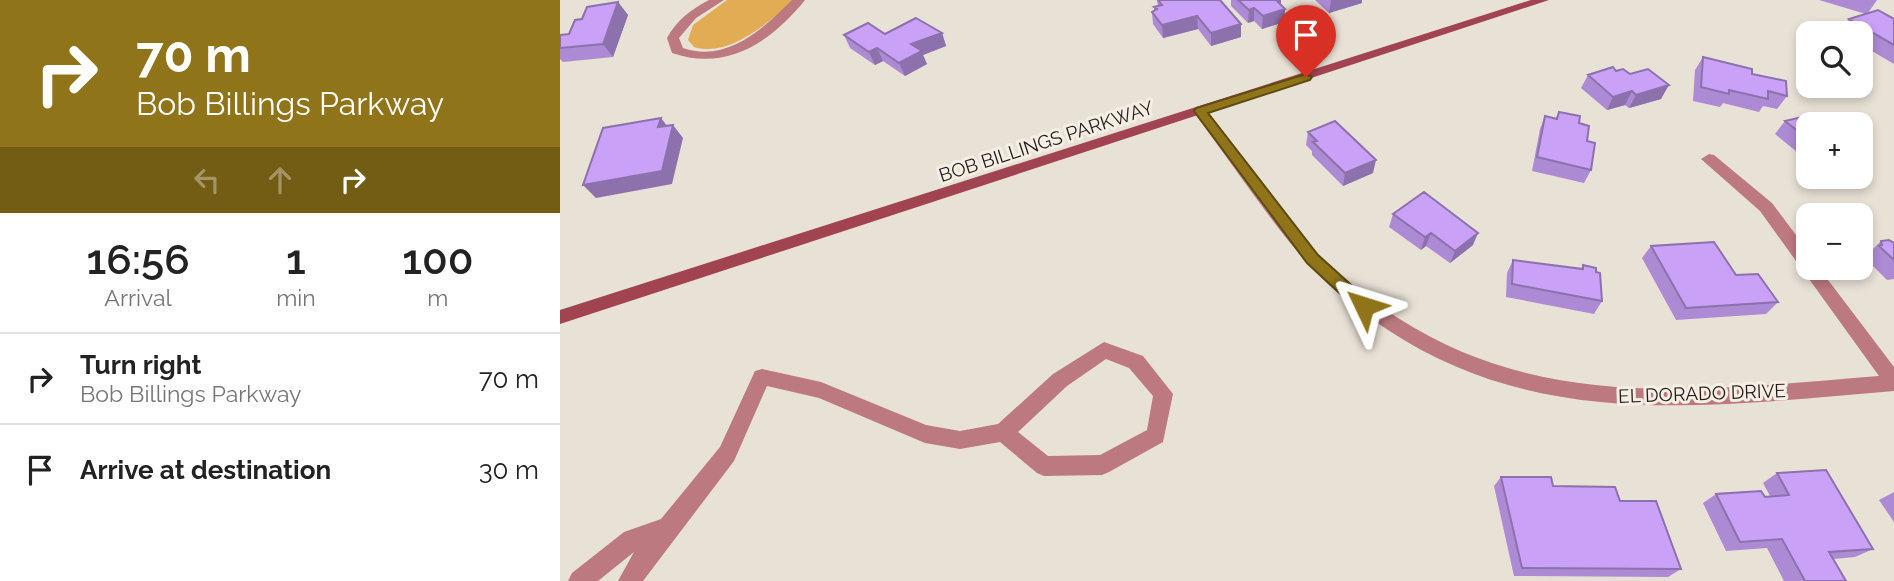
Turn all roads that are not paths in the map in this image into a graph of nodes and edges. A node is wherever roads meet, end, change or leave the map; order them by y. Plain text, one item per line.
1 (718, 0) edge
2 (799, 0) edge
3 (1543, 0) edge
4 (1200, 111) junction
5 (1709, 159) dead end
6 (1796, 248) edge
7 (1819, 280) edge
8 (560, 317) edge
9 (1894, 382) edge
10 (1003, 432) junction
11 (667, 528) junction
12 (580, 581) edge
13 (630, 581) edge

1 - 2 street
3 - 4 main road, BOB BILLINGS PARKWAY
4 - 8 main road, BOB BILLINGS PARKWAY
4 - 9 street, EL DORADO DRIVE
5 - 6 street
7 - 9 street
10 - 10 street
10 - 11 street
11 - 12 street
11 - 13 street

